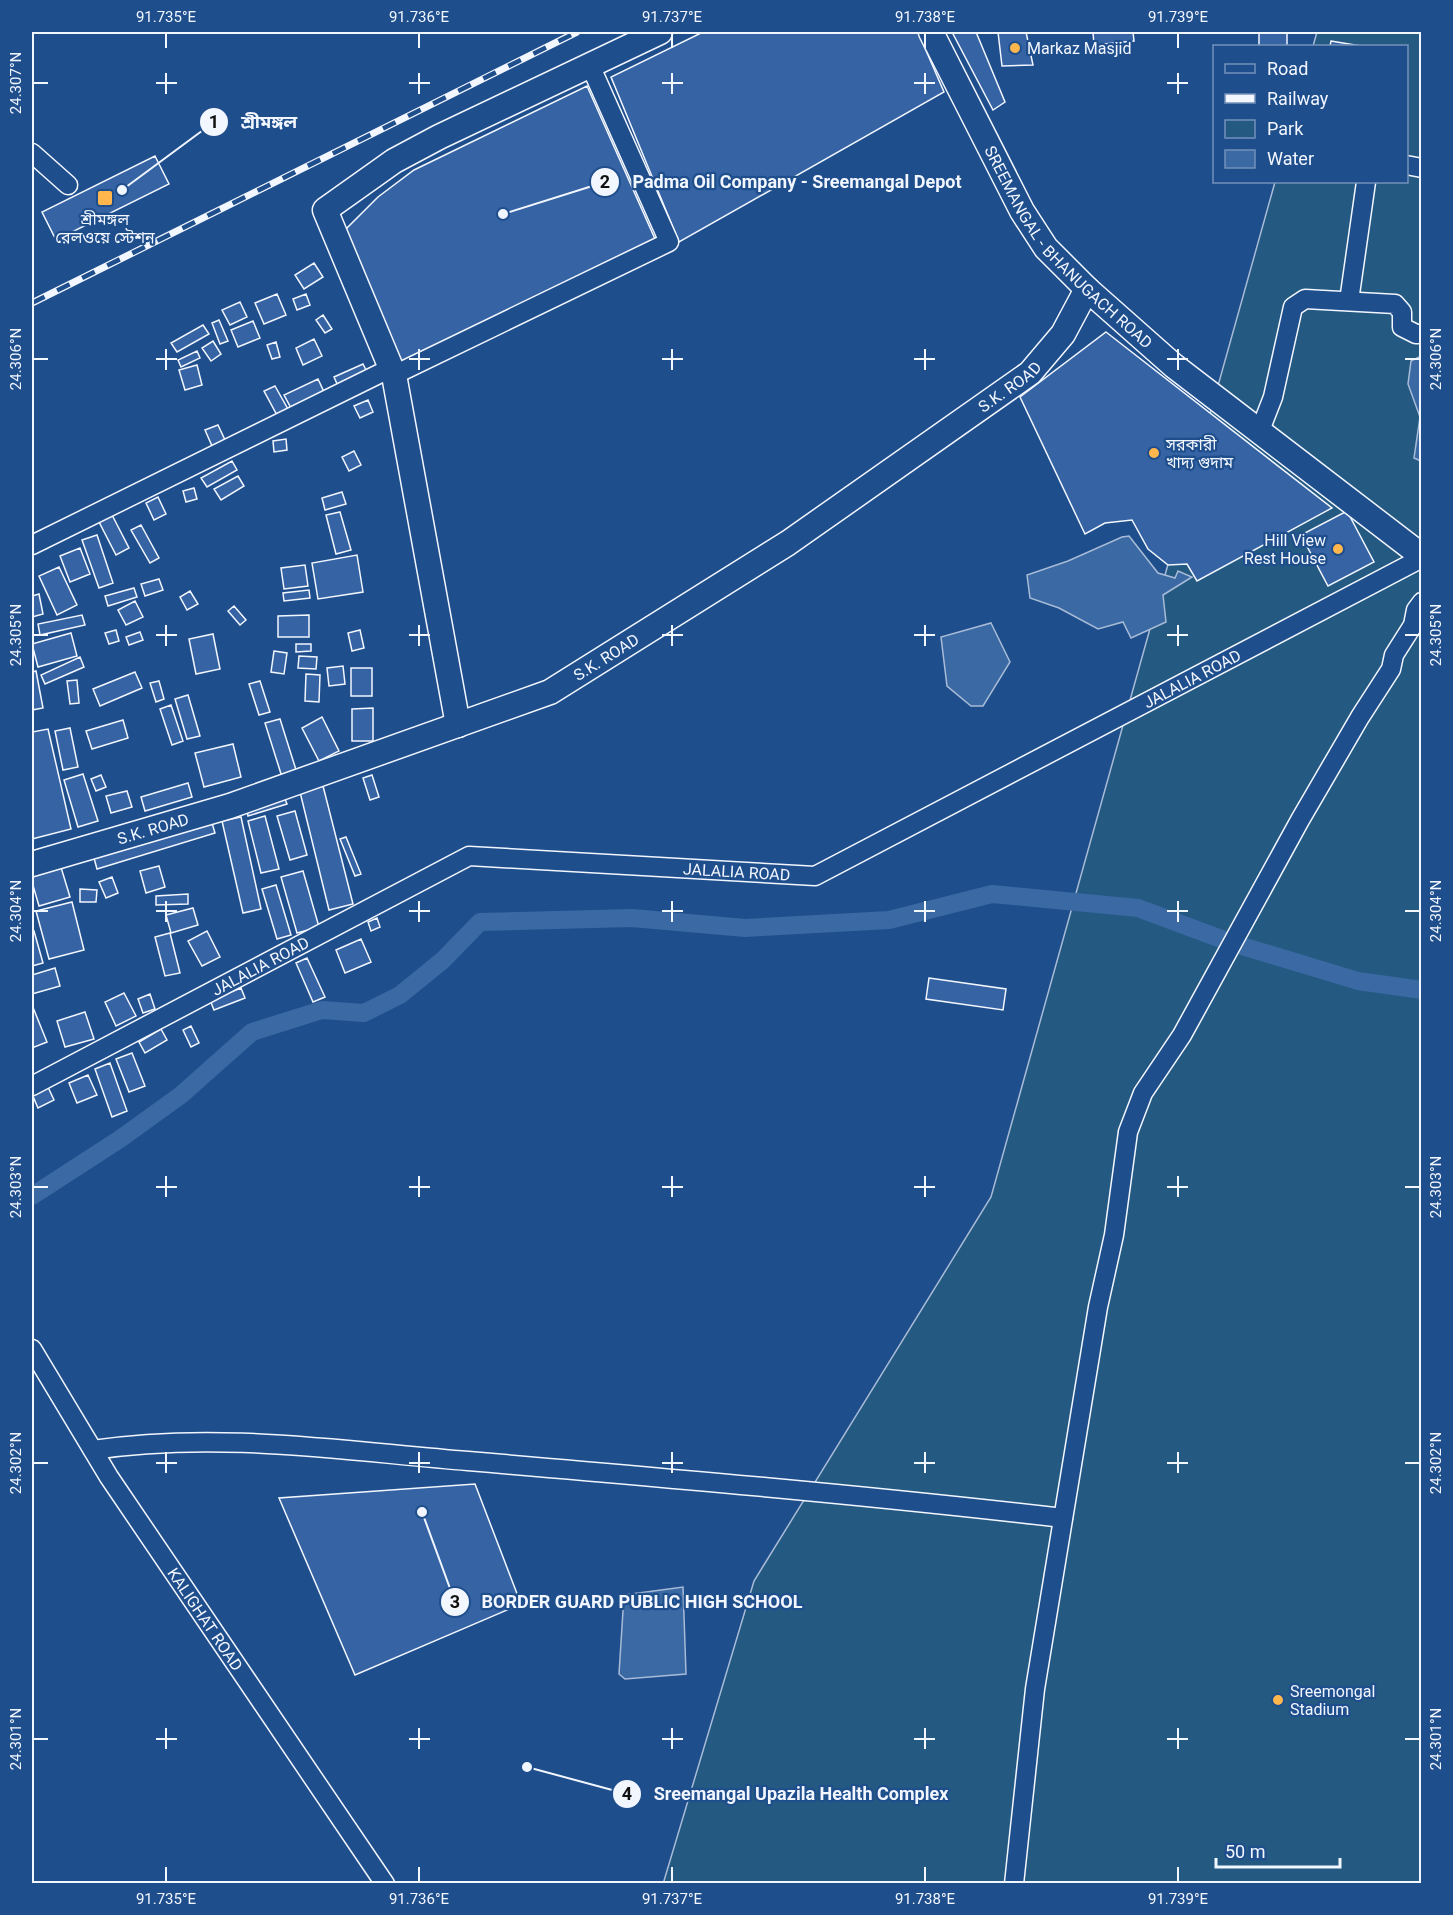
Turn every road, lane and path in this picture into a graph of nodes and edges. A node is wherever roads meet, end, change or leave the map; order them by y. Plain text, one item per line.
1 (660, 32) edge
2 (931, 32) edge
3 (590, 65) junction
4 (32, 153) edge
5 (1366, 183) edge
6 (68, 184) dead end
7 (1087, 289) junction
8 (1349, 301) junction
9 (1422, 334) edge
10 (393, 372) junction
11 (1259, 433) junction
12 (32, 545) edge
13 (1422, 557) edge
14 (1422, 602) edge
15 (458, 725) junction
16 (32, 864) edge
17 (32, 1086) edge
18 (32, 1349) edge
19 (93, 1450) junction
20 (1063, 1518) junction
21 (386, 1884) edge
22 (1014, 1884) edge

1 - 3 main road
2 - 7 main road, SREEMANGAL - BHANUGACH ROAD
3 - 10 main road
3 - 10 street
4 - 6 street
5 - 8 street
7 - 11 main road, SREEMANGAL - BHANUGACH ROAD
7 - 15 main road, S.K. ROAD
8 - 9 street
8 - 11 street
10 - 12 street
10 - 15 main road
11 - 13 main road, SREEMANGAL - BHANUGACH ROAD
13 - 17 street, JALALIA ROAD
14 - 20 street
15 - 16 main road, S.K. ROAD
18 - 19 street, KALIGHAT ROAD
19 - 20 street
19 - 21 street, KALIGHAT ROAD
20 - 22 street

